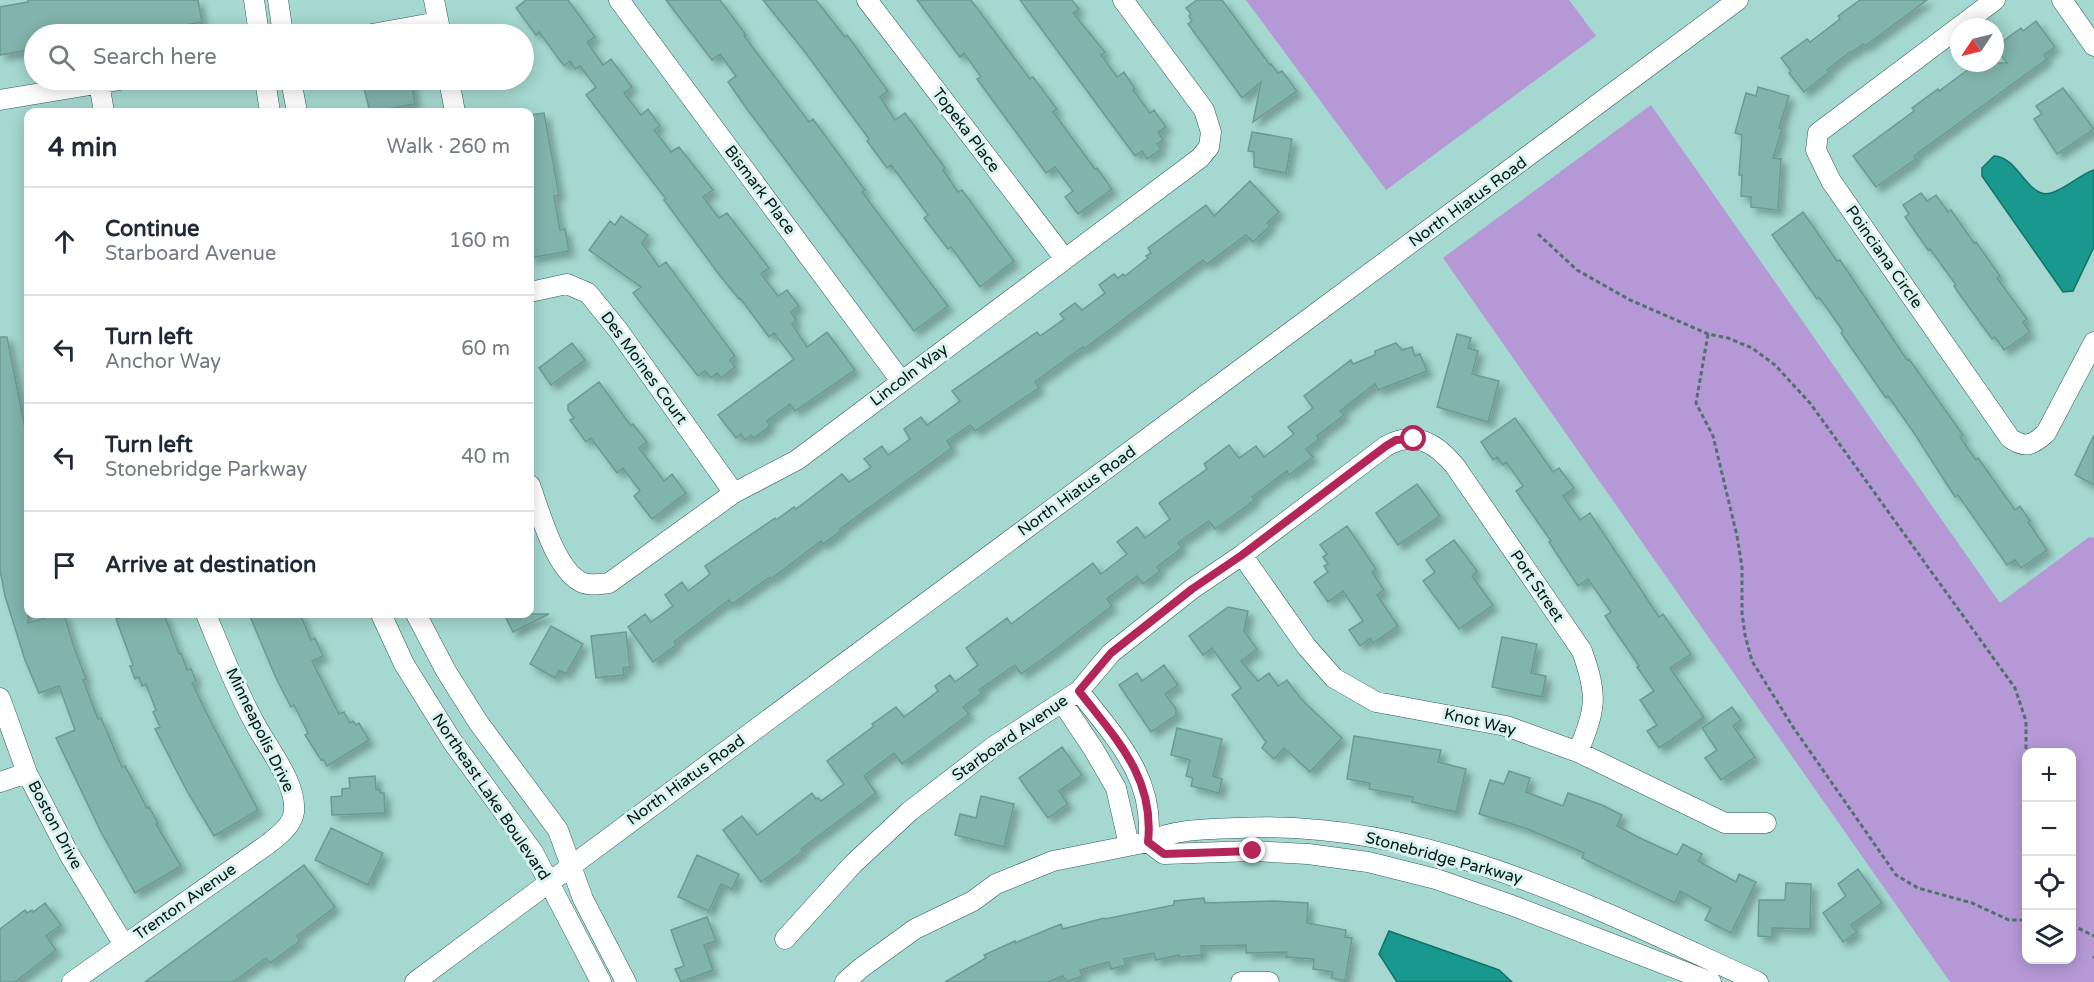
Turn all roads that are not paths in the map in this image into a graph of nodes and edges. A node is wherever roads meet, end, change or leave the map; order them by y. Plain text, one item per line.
1 (254, 0) edge
2 (278, 0) edge
3 (434, 0) edge
4 (619, 0) edge
5 (867, 0) edge
6 (1123, 0) edge
7 (1738, 0) edge
8 (1995, 0) edge
9 (2062, 0) edge
10 (258, 24) edge
11 (282, 24) edge
12 (439, 24) edge
13 (2094, 46) edge
14 (58, 90) edge
15 (100, 90) edge
16 (267, 90) edge
17 (293, 90) edge
18 (451, 90) edge
19 (0, 100) edge
20 (103, 108) edge
21 (269, 108) edge
22 (296, 108) edge
23 (454, 108) edge
24 (1065, 260) junction
25 (534, 291) edge
26 (2094, 342) edge
27 (901, 381) junction
28 (1425, 442) joint
29 (734, 493) junction
30 (534, 495) edge
31 (1242, 555) junction
32 (208, 618) edge
33 (383, 618) edge
34 (418, 618) edge
35 (446, 671) junction
36 (419, 689) junction
37 (1079, 691) junction
38 (0, 698) edge
39 (1062, 702) junction
40 (1578, 752) junction
41 (27, 773) junction
42 (0, 782) edge
43 (293, 815) joint
44 (1766, 823) dead end
45 (1139, 844) junction
46 (572, 865) junction
47 (549, 881) junction
48 (785, 939) dead end
49 (124, 945) junction
50 (1698, 955) junction
51 (1687, 978) edge
52 (72, 982) edge
53 (415, 982) edge
54 (601, 982) edge
55 (626, 982) edge
56 (845, 982) edge
57 (1242, 982) edge
58 (1269, 982) edge
59 (1711, 982) edge
60 (1758, 982) edge

1 - 10 street
2 - 11 street
3 - 12 street
4 - 27 street, Bismark Place
5 - 24 street, Topeka Place
6 - 24 street, Lincoln Way
7 - 46 street, North Hiatus Road
8 - 26 street, Poinciana Circle
9 - 13 street
14 - 19 street
15 - 20 street
16 - 21 street
17 - 22 street
18 - 23 street
24 - 27 street, Lincoln Way
25 - 29 street, Des Moines Court
27 - 29 street, Lincoln Way
28 - 31 street, Starboard Avenue
28 - 40 street, Port Street
29 - 30 street, Lincoln Way
31 - 37 street, Starboard Avenue
31 - 40 street, Knot Way
32 - 43 street, Minneapolis Drive
33 - 36 street, Northeast Lake Boulevard
34 - 35 street, Northeast Lake Boulevard
35 - 36 street
35 - 46 street, Northeast Lake Boulevard
36 - 47 street, Northeast Lake Boulevard
37 - 39 street, Starboard Avenue
37 - 45 street
38 - 41 street, Boston Drive
39 - 45 street
39 - 48 street, Starboard Avenue
40 - 44 street, Knot Way
41 - 42 street
41 - 49 street, Boston Drive
43 - 49 street, Trenton Avenue
45 - 50 street, Stonebridge Parkway
45 - 51 street, Stonebridge Parkway
45 - 56 street, Stonebridge Parkway
46 - 47 street, North Hiatus Road
46 - 55 street, Northeast Lake Boulevard
47 - 53 street, North Hiatus Road
47 - 54 street, Northeast Lake Boulevard
49 - 52 street, Trenton Avenue
50 - 51 street
50 - 60 street, Stonebridge Parkway
51 - 59 street, Stonebridge Parkway
57 - 58 street

